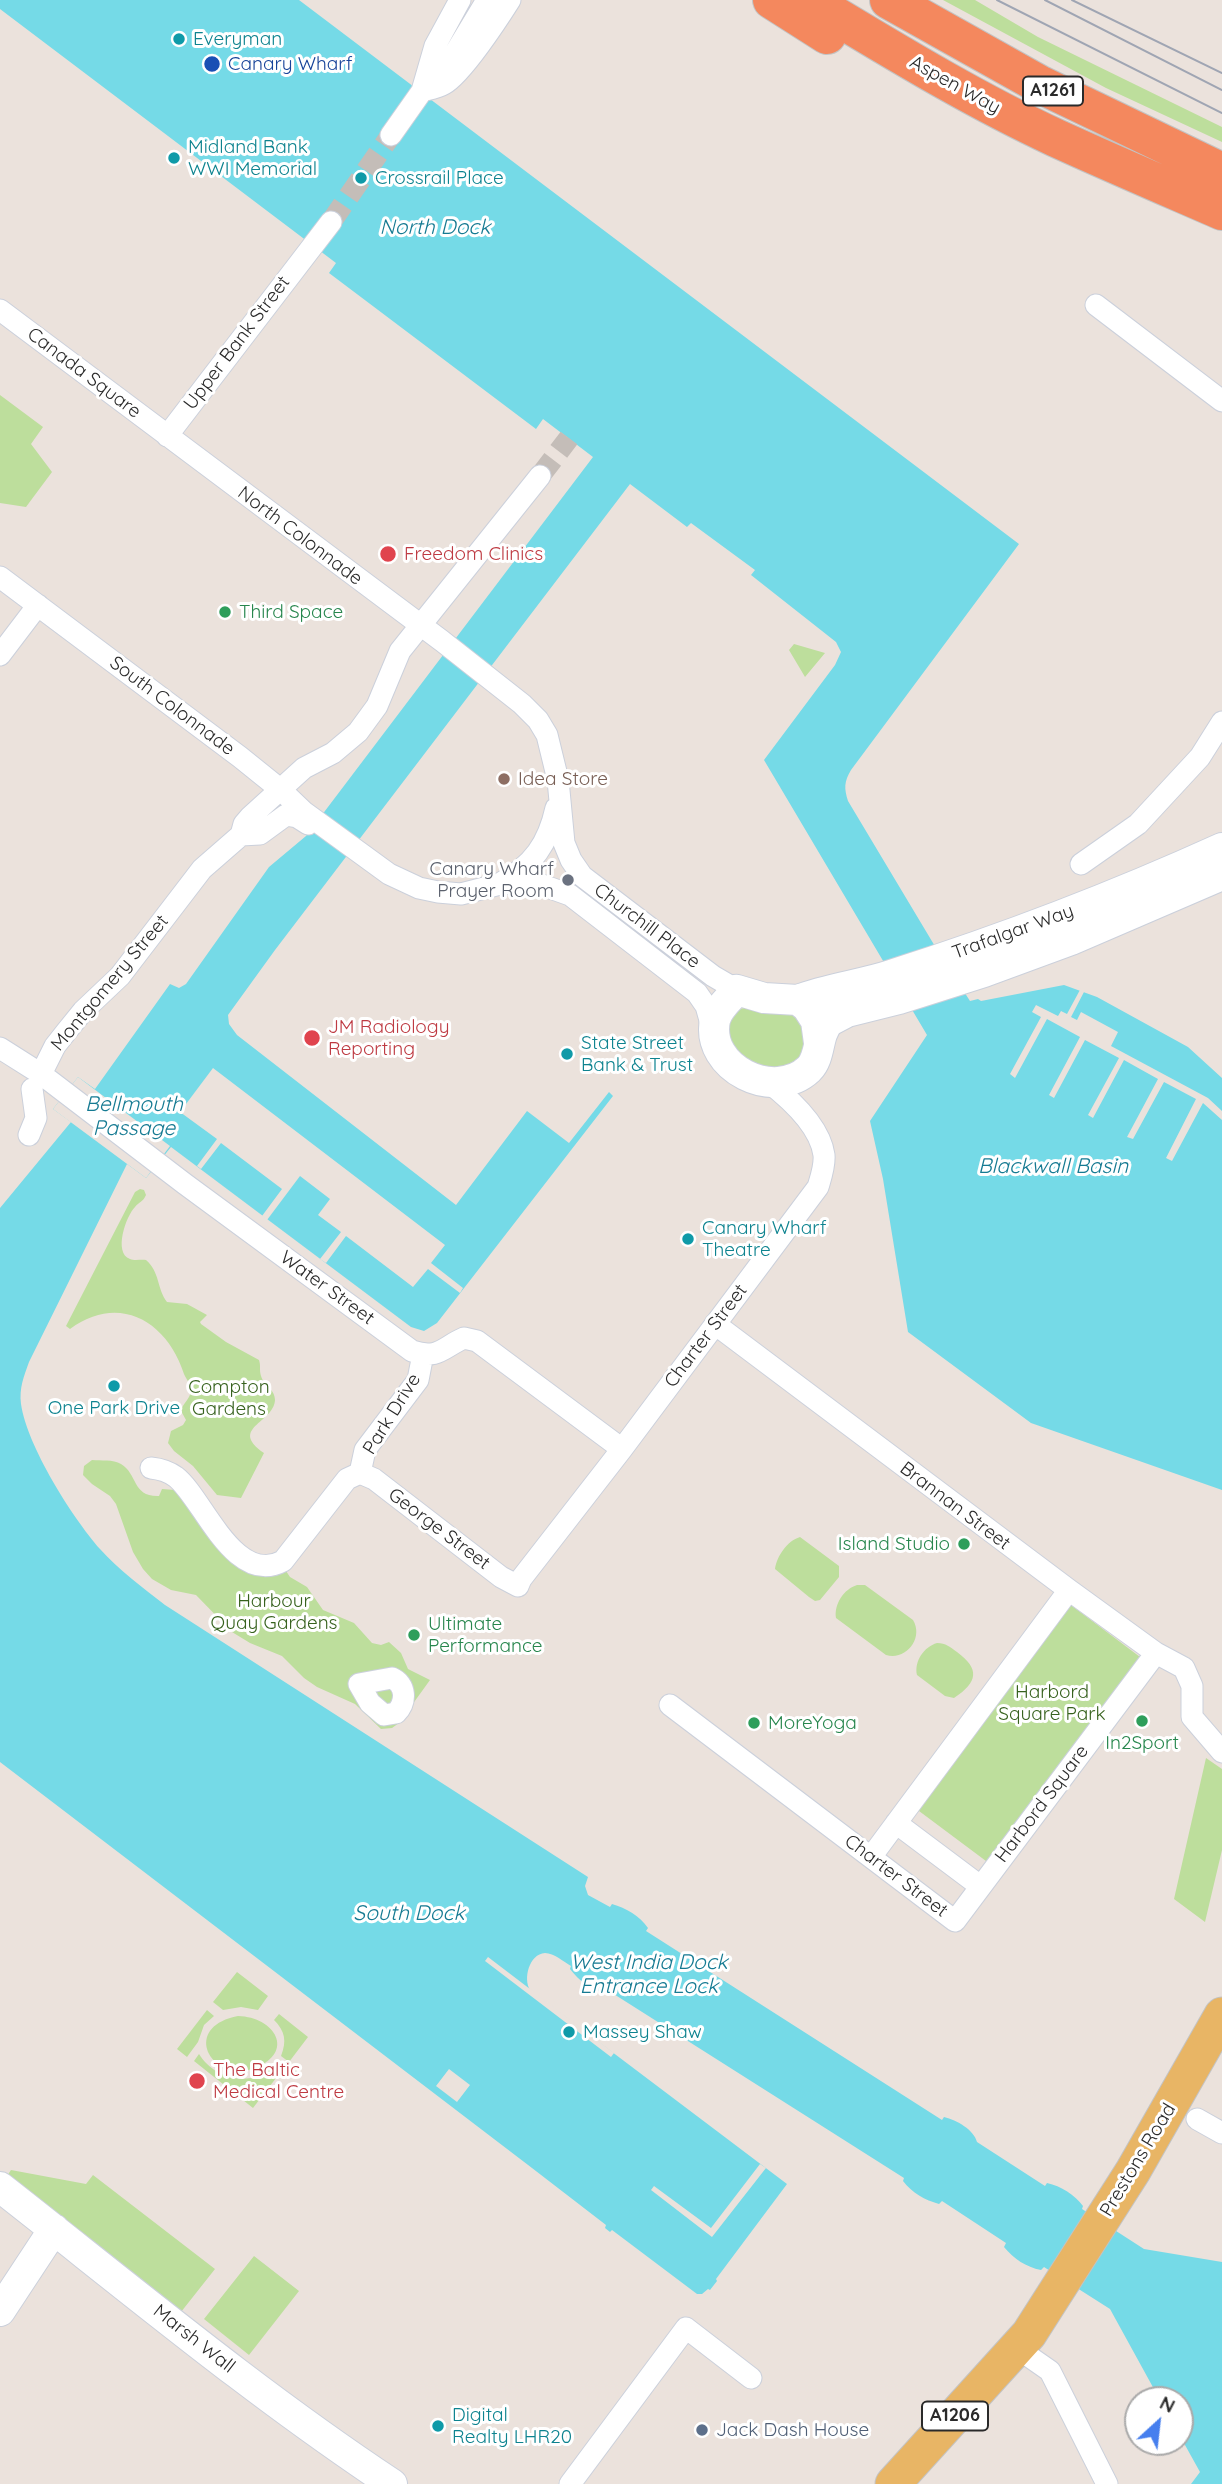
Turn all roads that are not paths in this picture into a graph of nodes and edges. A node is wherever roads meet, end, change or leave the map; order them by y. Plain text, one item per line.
1 (460, 0) edge
2 (487, 0) edge
3 (510, 0) edge
4 (772, 0) edge
5 (809, 0) edge
6 (889, 0) edge
7 (428, 90) junction
8 (1011, 115) junction
9 (391, 135) tunnel mouth
10 (1222, 172) edge
11 (1222, 211) edge
12 (331, 222) tunnel mouth
13 (1096, 305) dead end
14 (0, 310) edge
15 (1222, 401) edge
16 (167, 436) junction
17 (540, 476) tunnel mouth
18 (0, 577) edge
19 (38, 606) junction
20 (427, 631) junction
21 (0, 655) edge
22 (1222, 722) edge
23 (257, 771) junction
24 (281, 790) junction
25 (559, 796) junction
26 (261, 808) junction
27 (305, 816) junction
28 (242, 835) junction
29 (1222, 848) edge
30 (1081, 864) dead end
31 (1222, 875) edge
32 (500, 884) junction
33 (977, 960) junction
34 (725, 983) junction
35 (897, 991) junction
36 (798, 1000) junction
37 (714, 1033) junction
38 (824, 1033) junction
39 (0, 1048) edge
40 (36, 1082) junction
41 (768, 1082) junction
42 (29, 1135) dead end
43 (715, 1325) junction
44 (423, 1354) junction
45 (622, 1449) junction
46 (151, 1468) dead end
47 (360, 1473) junction
48 (518, 1586) joint
49 (1069, 1590) junction
50 (1156, 1653) junction
51 (670, 1705) dead end
52 (1222, 1752) edge
53 (897, 1823) junction
54 (871, 1857) junction
55 (980, 1886) junction
56 (955, 1921) joint
57 (1222, 2015) edge
58 (1197, 2119) dead end
59 (1222, 2133) edge
60 (0, 2188) edge
61 (54, 2230) junction
62 (0, 2311) edge
63 (1017, 2348) junction
64 (751, 2378) dead end
65 (392, 2484) edge
66 (570, 2484) edge
67 (892, 2484) edge
68 (1107, 2484) edge

1 - 7 street
2 - 7 street
3 - 7 street
4 - 8 highway
5 - 8 highway, Aspen Way / A1261
6 - 10 highway, A1261
7 - 9 street
8 - 11 highway, Aspen Way / A1261
12 - 16 street, Upper Bank Street
13 - 15 street
14 - 16 street, Canada Square
16 - 20 street, North Colonnade
17 - 20 street, Montgomery Street
18 - 19 street
19 - 21 street
19 - 23 street, South Colonnade
20 - 24 street, Montgomery Street
20 - 25 street, Churchill Place
22 - 30 street
23 - 24 street, South Colonnade
23 - 26 street
24 - 26 street, Montgomery Street
24 - 27 street, South Colonnade
25 - 32 street, Churchill Place
25 - 34 street, Churchill Place
26 - 28 street, Montgomery Street
27 - 28 street, Montgomery Street
27 - 32 street, Churchill Place
28 - 40 street, Montgomery Street
29 - 33 street, Trafalgar Way
31 - 33 street, Trafalgar Way
32 - 37 street, Churchill Place
33 - 35 street, Trafalgar Way
34 - 36 street
34 - 37 street
35 - 36 street, Trafalgar Way
35 - 38 street, Trafalgar Way
36 - 38 street
37 - 41 street
38 - 41 street
39 - 40 street, Water Street
40 - 42 street
40 - 44 street, Water Street
41 - 43 street, Charter Street
43 - 45 street, Charter Street
43 - 49 street, Brannan Street
44 - 45 street
44 - 47 street, Park Drive
45 - 48 street, Charter Street
46 - 47 street, Park Drive
47 - 48 street, George Street
49 - 50 street, Brannan Street
49 - 53 street
50 - 52 street, Brannan Street
50 - 55 street, Harbord Square
51 - 54 street, Charter Street
53 - 54 street
53 - 55 street
54 - 56 street, Charter Street
55 - 56 street, Harbord Square
57 - 63 main road, Prestons Road / A1206
58 - 59 street
60 - 61 street, Marsh Wall
61 - 62 street
61 - 65 street, Marsh Wall
63 - 67 main road, A1206
63 - 68 street
64 - 66 street

